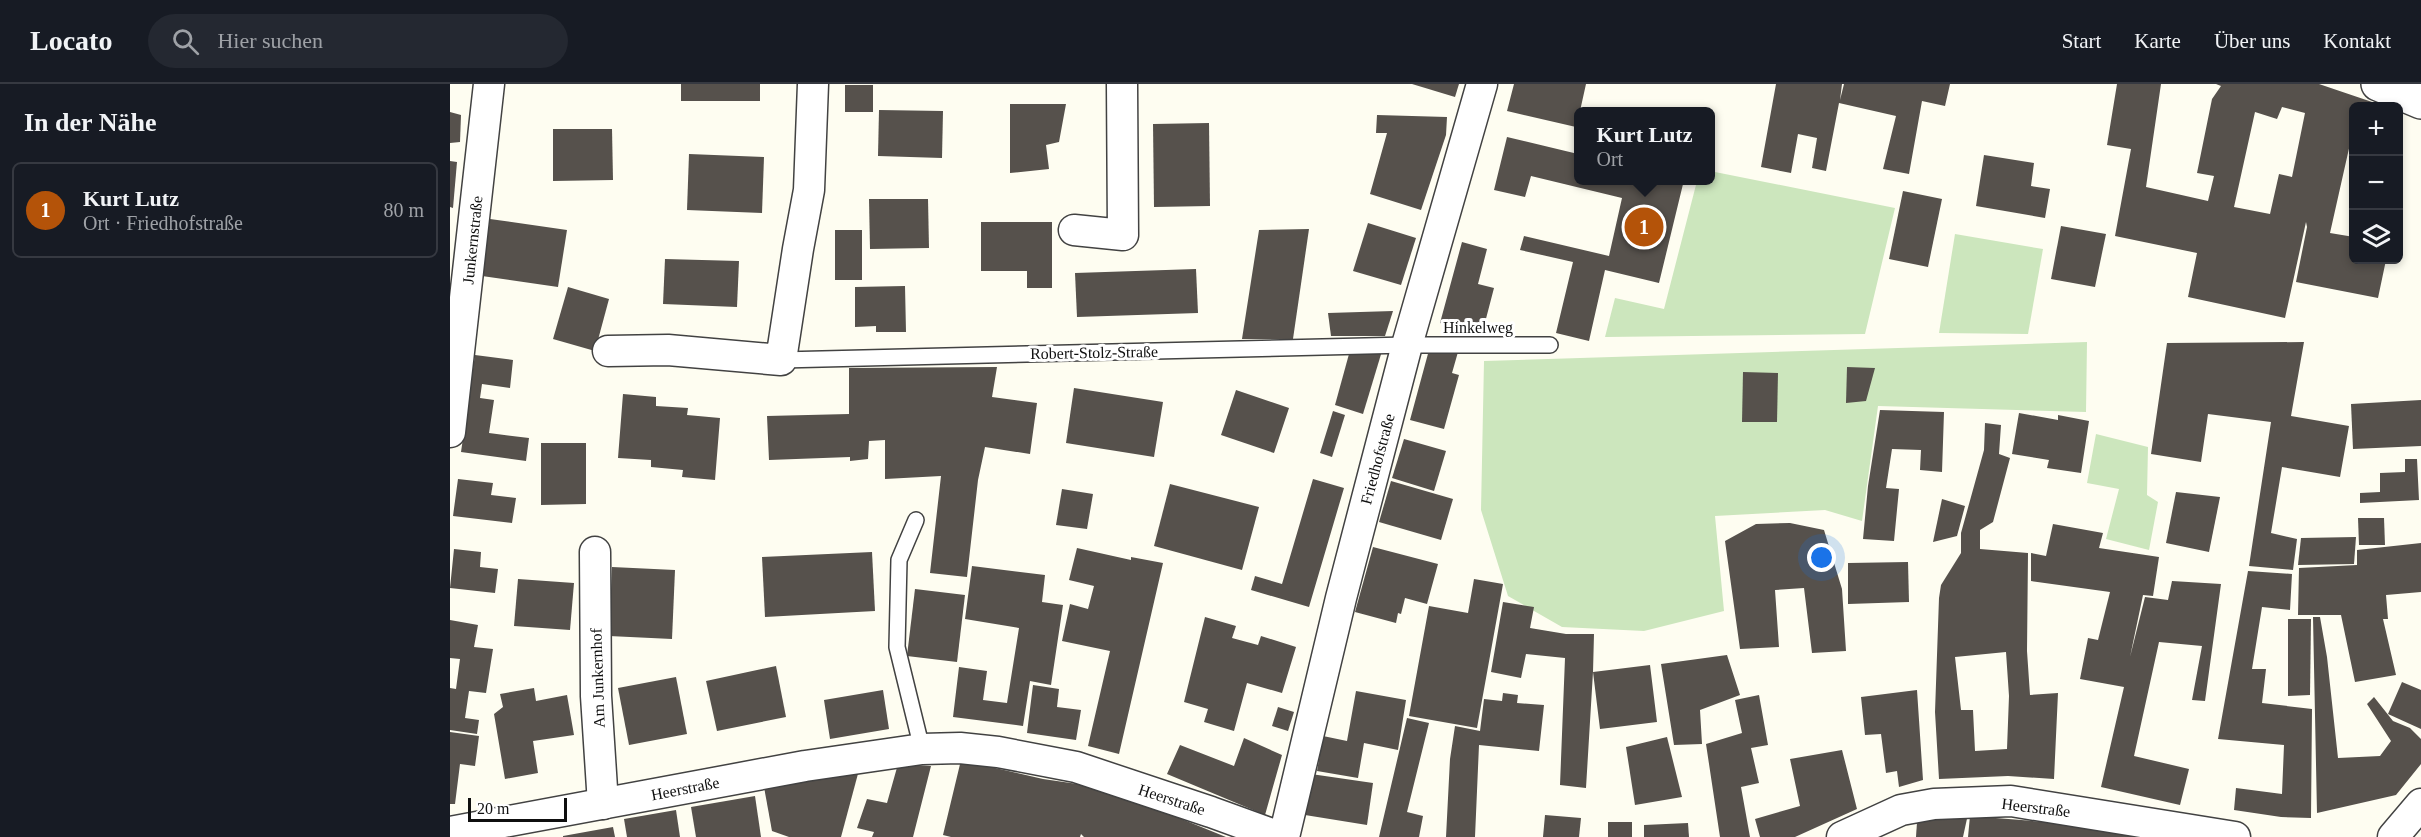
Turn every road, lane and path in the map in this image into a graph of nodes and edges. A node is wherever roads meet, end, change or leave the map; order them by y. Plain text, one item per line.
1 (489, 84) edge
2 (813, 84) edge
3 (1122, 84) edge
4 (1482, 84) edge
5 (2378, 84) edge
6 (2421, 102) edge
7 (1074, 230) dead end
8 (1407, 345) junction
9 (1550, 345) dead end
10 (608, 351) dead end
11 (781, 360) junction
12 (450, 432) edge
13 (916, 520) dead end
14 (595, 552) dead end
15 (922, 749) junction
16 (603, 804) junction
17 (2421, 804) edge
18 (450, 832) edge
19 (1282, 837) edge
20 (1842, 837) edge
21 (2235, 837) edge
22 (2393, 837) edge

1 - 12 street, Junkernstraße
2 - 11 street
3 - 7 street
4 - 8 street, Friedhofstraße
5 - 6 street
8 - 9 lane, Hinkelweg
8 - 11 lane, Robert-Stolz-Straße
8 - 19 street, Friedhofstraße
10 - 11 street, Robert-Stolz-Straße
13 - 15 lane
14 - 16 street, Am Junkernhof
15 - 16 street, Heerstraße
15 - 19 street, Heerstraße
16 - 18 street, Heerstraße
17 - 22 street
20 - 21 street, Heerstraße

